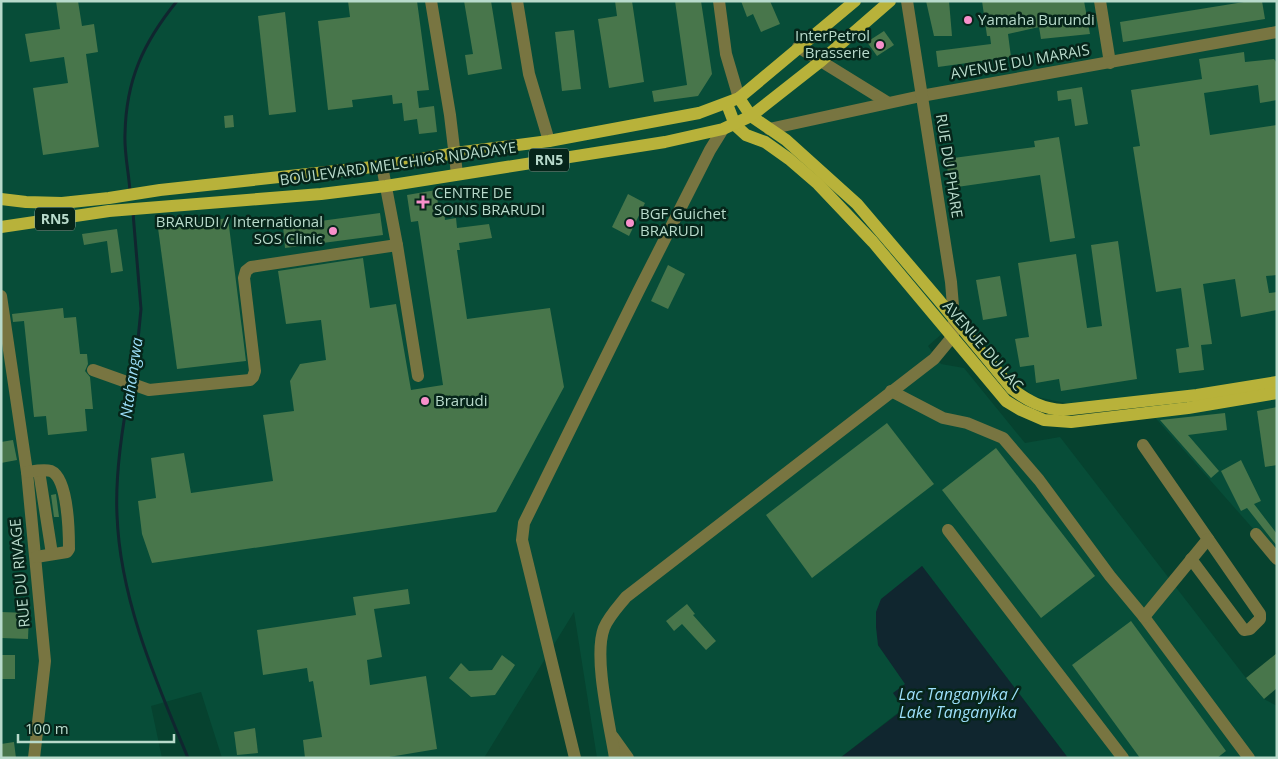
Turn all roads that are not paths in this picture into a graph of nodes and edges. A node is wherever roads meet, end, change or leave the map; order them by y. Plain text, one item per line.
1 (431, 1) edge
2 (517, 1) edge
3 (719, 1) edge
4 (855, 1) edge
5 (890, 1) edge
6 (907, 1) edge
7 (1100, 1) edge
8 (1277, 32) edge
9 (798, 48) junction
10 (821, 61) junction
11 (1110, 63) junction
12 (921, 96) junction
13 (733, 101) junction
14 (887, 102) junction
15 (751, 116) junction
16 (735, 125) junction
17 (723, 129) junction
18 (769, 129) junction
19 (550, 141) junction
20 (455, 153) junction
21 (382, 166) junction
22 (457, 174) junction
23 (386, 186) junction
24 (1, 199) edge
25 (1, 227) edge
26 (397, 245) junction
27 (1, 296) edge
28 (954, 318) junction
29 (953, 336) junction
30 (93, 370) dead end
31 (418, 376) dead end
32 (1277, 382) edge
33 (891, 391) junction
34 (1277, 393) edge
35 (1163, 405) junction
36 (1143, 446) dead end
37 (33, 471) junction
38 (948, 530) dead end
39 (1256, 534) dead end
40 (1208, 539) junction
41 (52, 554) junction
42 (36, 556) junction
43 (1191, 559) junction
44 (1277, 559) edge
45 (1144, 617) junction
46 (611, 735) junction
47 (34, 758) edge
48 (575, 758) edge
49 (615, 758) edge
50 (628, 758) edge
51 (1124, 758) edge
52 (1249, 758) edge

1 - 20 street
2 - 19 street
3 - 13 street
4 - 9 main road, BOULEVARD MELCHIOR NDADAYE / RN5
5 - 10 main road, BOULEVARD MELCHIOR NDADAYE / RN5
6 - 12 street, RUE DU PHARE
7 - 11 street
8 - 11 street, AVENUE DU MARAIS
9 - 10 street
9 - 13 main road, BOULEVARD MELCHIOR NDADAYE / RN5
10 - 14 street
10 - 15 main road, BOULEVARD MELCHIOR NDADAYE / RN5
11 - 12 street, AVENUE DU MARAIS
12 - 14 street, AVENUE DU MARAIS
12 - 28 street, RUE DU PHARE
13 - 15 main road
13 - 16 main road
13 - 19 main road, BOULEVARD MELCHIOR NDADAYE / RN5
14 - 18 street, AVENUE DU MARAIS
15 - 16 main road, BOULEVARD MELCHIOR NDADAYE / RN5
15 - 18 main road, AVENUE DU LAC
16 - 17 main road, BOULEVARD MELCHIOR NDADAYE / RN5
16 - 29 main road, AVENUE DU LAC
17 - 22 main road, BOULEVARD MELCHIOR NDADAYE / RN5
17 - 48 street
18 - 28 main road, AVENUE DU LAC
19 - 20 main road, BOULEVARD MELCHIOR NDADAYE / RN5
20 - 21 main road, BOULEVARD MELCHIOR NDADAYE / RN5
20 - 22 street
21 - 23 street
21 - 24 main road, BOULEVARD MELCHIOR NDADAYE / RN5
22 - 23 main road, BOULEVARD MELCHIOR NDADAYE / RN5
23 - 25 main road, BOULEVARD MELCHIOR NDADAYE / RN5
23 - 26 street
26 - 30 street
26 - 31 street
27 - 37 street, RUE DU RIVAGE
28 - 29 street, RUE DU PHARE
28 - 35 main road, AVENUE DU LAC
29 - 33 street
29 - 35 main road, AVENUE DU LAC
32 - 35 main road, AVENUE DU LAC
33 - 45 street
33 - 46 street
34 - 35 main road, AVENUE DU LAC
36 - 40 street
37 - 41 street
37 - 41 street
37 - 42 street, RUE DU RIVAGE
38 - 51 street
39 - 44 street
40 - 43 street
40 - 43 street
41 - 42 street
42 - 47 street, RUE DU RIVAGE
43 - 45 street
45 - 52 street
46 - 49 street
46 - 50 street

